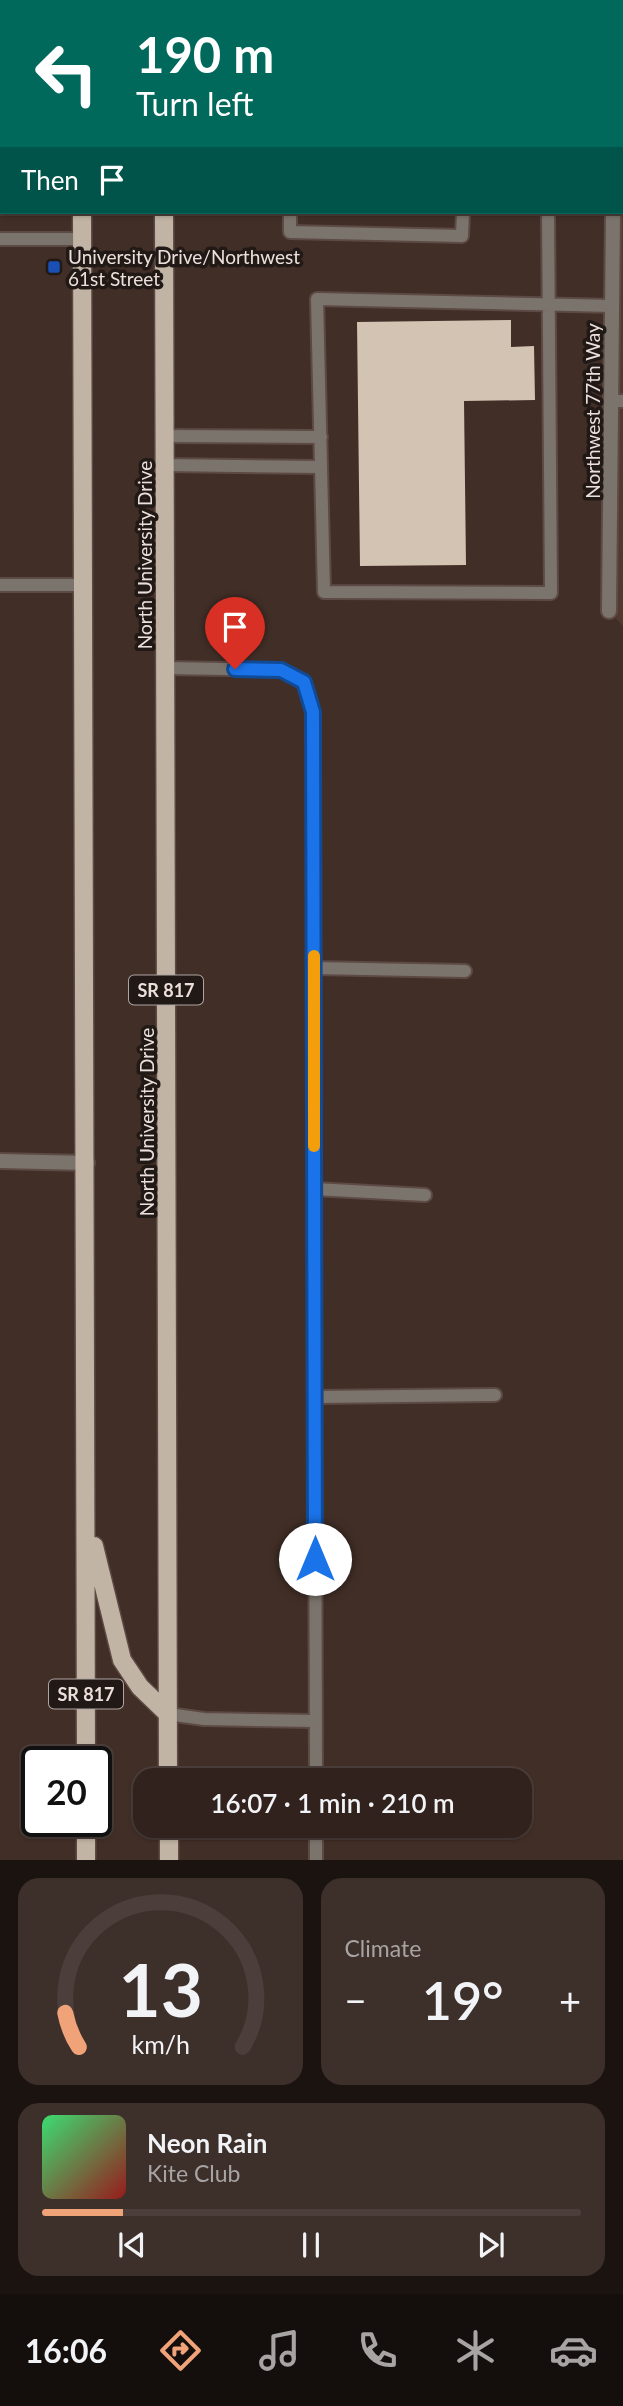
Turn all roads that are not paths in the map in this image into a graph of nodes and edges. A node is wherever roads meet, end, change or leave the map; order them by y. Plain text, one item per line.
1 (82, 214) edge
2 (164, 214) edge
3 (290, 214) edge
4 (463, 214) edge
5 (548, 214) edge
6 (612, 214) edge
7 (0, 239) edge
8 (82, 239) junction
9 (551, 305) junction
10 (612, 306) junction
11 (617, 401) edge
12 (165, 436) junction
13 (321, 437) junction
14 (165, 465) junction
15 (321, 467) junction
16 (0, 584) edge
17 (85, 585) junction
18 (609, 611) dead end
19 (166, 668) junction
20 (314, 968) junction
21 (465, 971) dead end
22 (0, 1161) edge
23 (87, 1163) junction
24 (314, 1189) junction
25 (425, 1195) dead end
26 (495, 1395) dead end
27 (315, 1397) junction
28 (86, 1515) junction
29 (168, 1714) junction
30 (316, 1721) junction
31 (86, 1746) edge
32 (169, 1768) edge
33 (316, 1768) edge
34 (86, 1837) edge
35 (169, 1838) edge
36 (316, 1838) edge
37 (86, 1860) edge
38 (169, 1860) edge
39 (316, 1860) edge

1 - 8 main road, SR 817
2 - 12 main road, North University Drive / SR 817
3 - 4 lane
5 - 9 lane
6 - 10 street, Northwest 77th Way
7 - 8 lane
8 - 17 main road, SR 817
9 - 10 lane
9 - 13 lane
9 - 15 lane
10 - 11 street, Northwest 77th Way
11 - 18 street, Northwest 77th Way
12 - 13 lane
12 - 14 main road, North University Drive / SR 817
13 - 15 lane
14 - 15 lane
14 - 19 main road, North University Drive / SR 817
16 - 17 lane
17 - 23 main road, SR 817
19 - 20 lane
19 - 29 main road, North University Drive / SR 817
20 - 21 lane
20 - 24 lane
22 - 23 street
23 - 28 main road, SR 817
24 - 25 lane
24 - 27 lane
26 - 27 lane
27 - 30 lane
28 - 29 main road
28 - 31 main road, SR 817
29 - 30 lane
29 - 32 main road, North University Drive / SR 817
30 - 33 lane
34 - 37 main road
35 - 38 main road
36 - 39 lane

